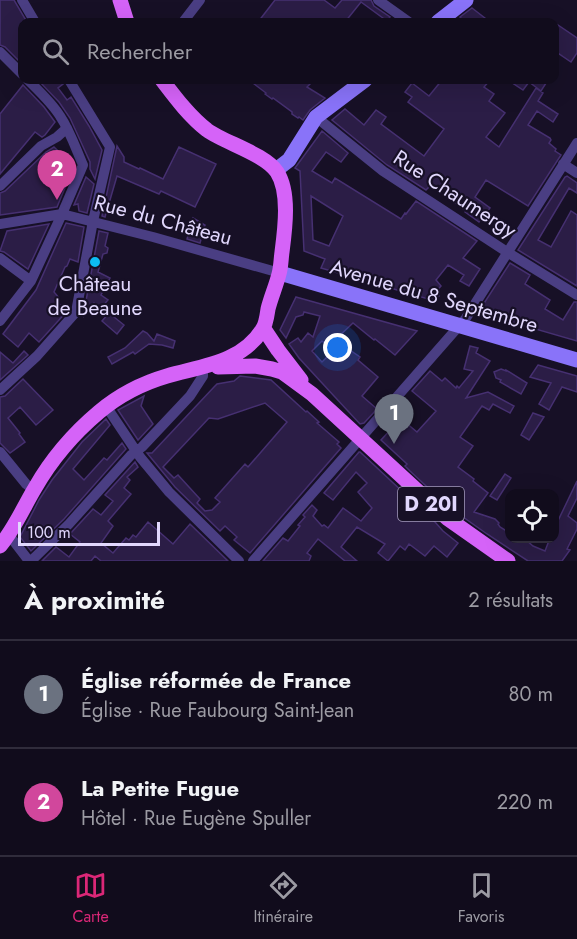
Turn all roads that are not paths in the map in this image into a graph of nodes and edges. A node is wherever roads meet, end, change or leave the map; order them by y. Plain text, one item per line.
1 (22, 0) edge
2 (120, 0) edge
3 (200, 0) edge
4 (378, 0) edge
5 (466, 0) edge
6 (33, 18) edge
7 (126, 18) edge
8 (186, 18) edge
9 (403, 18) edge
10 (443, 18) edge
11 (0, 52) edge
12 (18, 70) edge
13 (32, 84) edge
14 (71, 84) edge
15 (165, 84) edge
16 (360, 84) edge
17 (316, 117) junction
18 (67, 128) junction
19 (577, 142) edge
20 (563, 164) junction
21 (276, 170) junction
22 (577, 173) edge
23 (0, 186) edge
24 (63, 214) junction
25 (93, 221) junction
26 (0, 224) edge
27 (507, 252) junction
28 (0, 258) edge
29 (280, 273) junction
30 (31, 281) junction
31 (577, 296) edge
32 (0, 321) edge
33 (459, 325) junction
34 (264, 329) junction
35 (577, 360) edge
36 (203, 368) junction
37 (0, 390) edge
38 (312, 394) junction
39 (106, 406) junction
40 (361, 438) junction
41 (136, 451) junction
42 (0, 452) edge
43 (34, 490) junction
44 (4, 541) edge
45 (30, 561) edge
46 (239, 561) edge
47 (253, 561) edge
48 (508, 561) edge

1 - 6 street
2 - 7 main road
3 - 8 street
4 - 9 street
5 - 10 street
11 - 12 street
13 - 18 street
14 - 25 street
15 - 21 main road
16 - 17 street
17 - 21 street
17 - 27 street, Rue Chaumergy
18 - 23 street
18 - 24 street
19 - 20 street
20 - 22 street
20 - 27 street
21 - 29 main road
24 - 25 street, Rue du Château
24 - 26 street, Rue du Château
24 - 30 street
25 - 29 street, Rue du Château
25 - 37 street
27 - 31 street, Rue Chaumergy
27 - 33 street
28 - 30 street
29 - 33 street, Avenue du 8 Septembre
29 - 34 main road
30 - 32 street
33 - 35 street, Avenue du 8 Septembre
33 - 40 street
34 - 36 main road
34 - 38 main road, D 20I
36 - 38 main road, D 20I
36 - 39 main road
36 - 41 street
38 - 40 main road, D 20I
39 - 41 street
39 - 43 main road
40 - 47 street
40 - 48 main road, D 20I
41 - 45 street
41 - 46 street
42 - 43 street
43 - 44 main road
44 - 45 street

